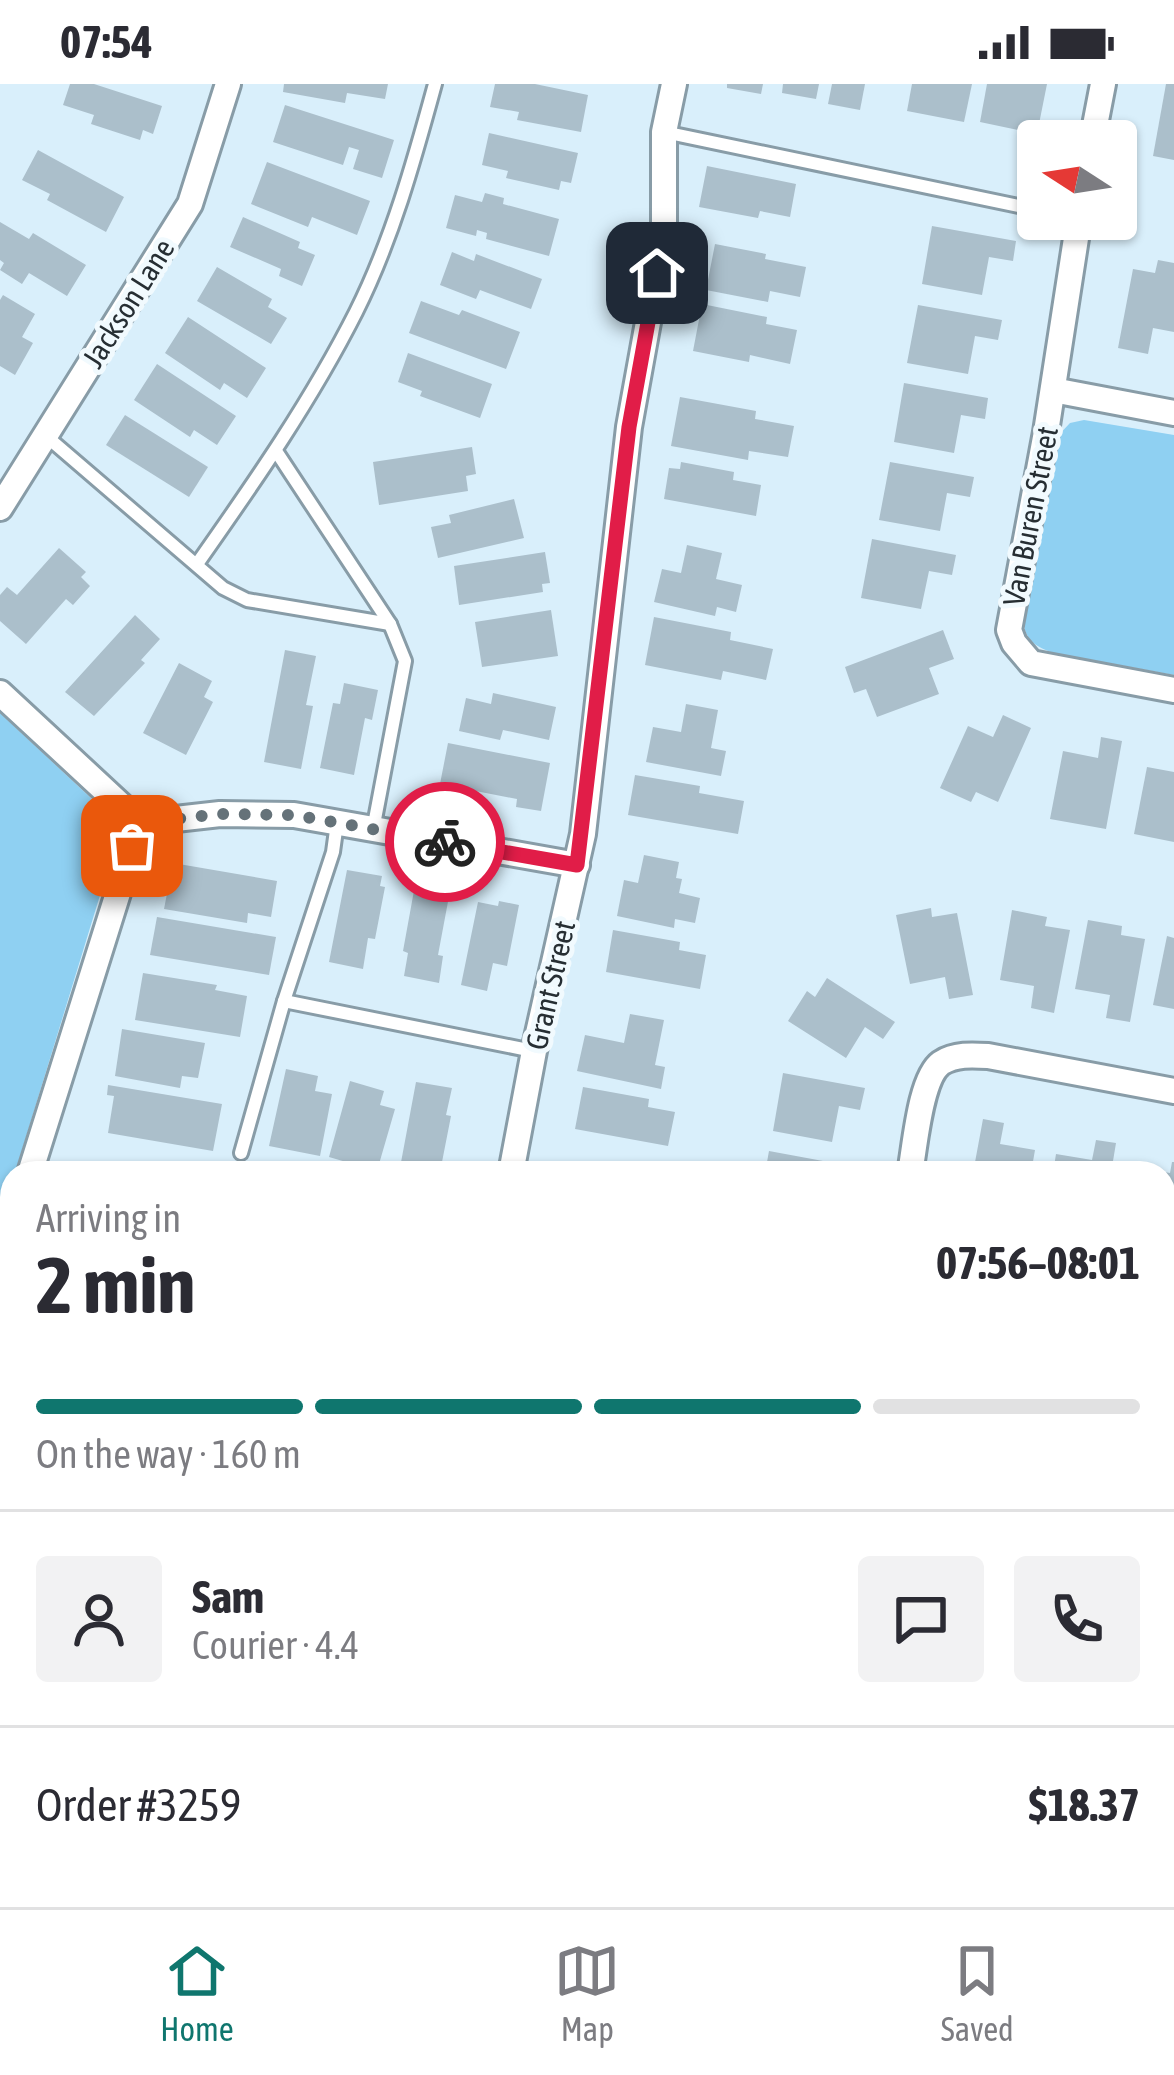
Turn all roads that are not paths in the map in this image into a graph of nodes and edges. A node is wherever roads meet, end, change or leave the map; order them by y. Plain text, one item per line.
1 (228, 84) edge
2 (435, 84) edge
3 (674, 84) edge
4 (1102, 84) edge
5 (1096, 120) edge
6 (664, 132) junction
7 (1017, 206) edge
8 (1076, 240) edge
9 (1053, 390) junction
10 (1174, 413) edge
11 (46, 436) junction
12 (276, 451) junction
13 (0, 508) edge
14 (197, 564) junction
15 (390, 624) junction
16 (1174, 690) edge
17 (0, 694) edge
18 (140, 823) junction
19 (337, 823) junction
20 (374, 830) junction
21 (577, 865) junction
22 (284, 1001) junction
23 (534, 1051) junction
24 (1174, 1091) edge
25 (241, 1153) dead end
26 (34, 1161) edge
27 (513, 1161) edge
28 (912, 1161) edge

1 - 11 street, Jackson Lane
2 - 12 lane
3 - 6 street, Grant Street
4 - 5 street
6 - 7 lane
6 - 21 street, Grant Street
8 - 9 street, Van Buren Street
9 - 10 street
9 - 16 street, Van Buren Street
11 - 13 street, Jackson Lane
11 - 14 lane
12 - 14 lane
12 - 15 lane
14 - 15 lane
15 - 20 lane
17 - 18 street
18 - 19 street
18 - 26 street
19 - 20 street
19 - 22 lane
20 - 21 street
21 - 23 street, Grant Street
22 - 23 lane
22 - 25 lane
23 - 27 street, Grant Street
24 - 28 street

